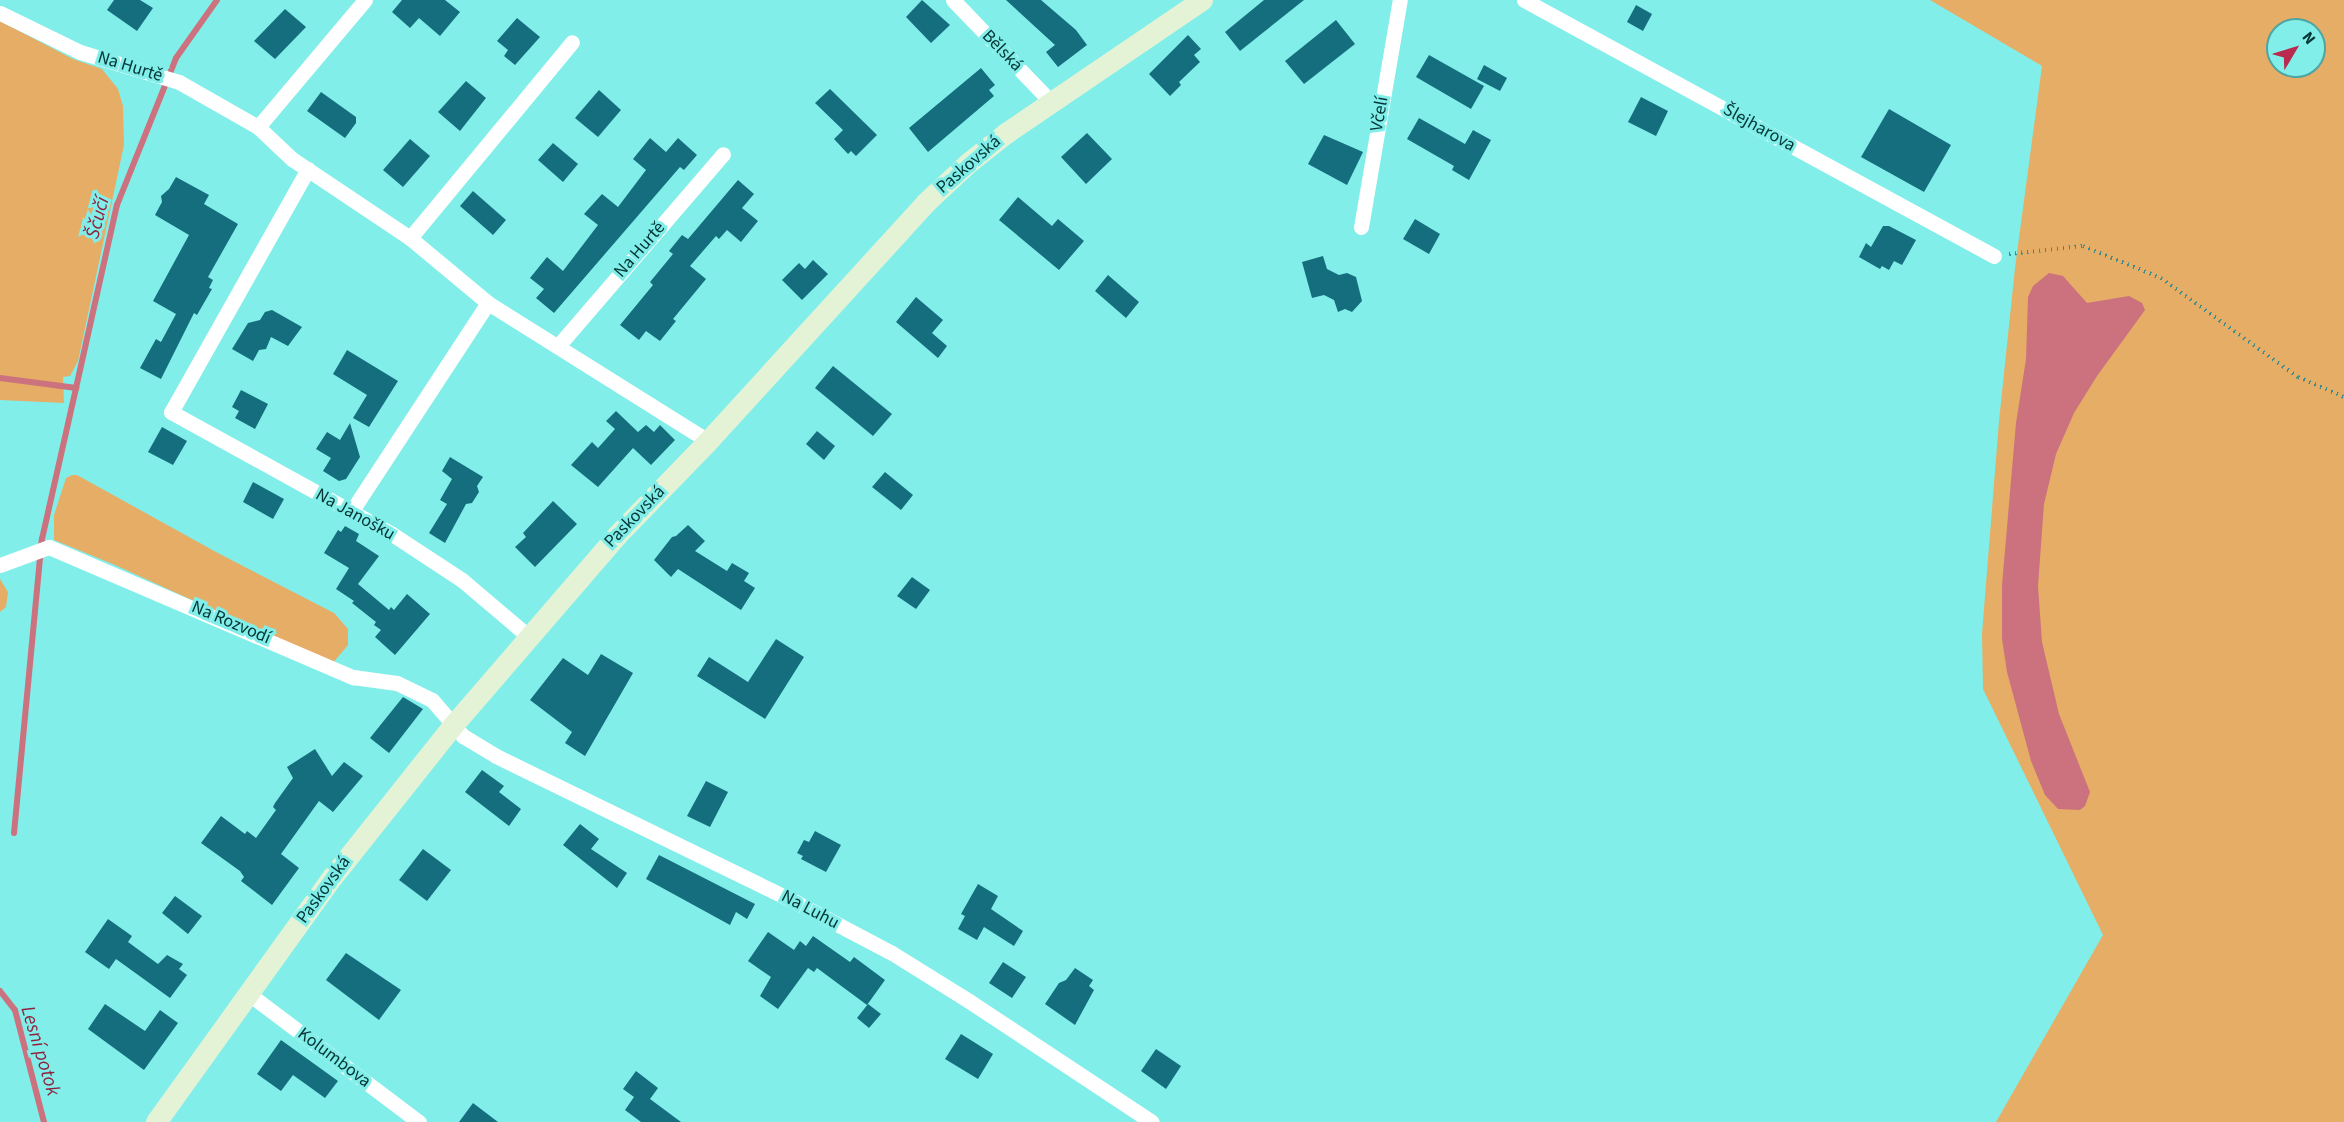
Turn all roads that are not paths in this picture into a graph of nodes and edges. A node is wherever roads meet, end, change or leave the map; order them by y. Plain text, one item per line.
1 (365, 0) edge
2 (953, 0) edge
3 (1202, 0) edge
4 (1400, 0) edge
5 (1524, 0) edge
6 (0, 13) edge
7 (572, 42) dead end
8 (1051, 102) junction
9 (258, 127) junction
10 (723, 154) dead end
11 (308, 169) junction
12 (1361, 227) dead end
13 (410, 238) junction
14 (1994, 256) road end
15 (488, 303) junction
16 (558, 346) junction
17 (708, 441) junction
18 (351, 512) junction
19 (0, 565) edge
20 (528, 636) junction
21 (454, 724) junction
22 (249, 994) junction
23 (156, 1122) edge
24 (419, 1122) edge
25 (1152, 1122) edge

1 - 9 street
2 - 8 street, Bělská
3 - 8 street, Paskovská
4 - 12 street, Včelí
5 - 14 street, Šlejharova
6 - 9 street, Na Hurtě
7 - 13 street
8 - 17 street, Paskovská
9 - 11 street, Na Hurtě
10 - 16 street, Na Hurtě
11 - 13 street, Na Hurtě
11 - 18 street, Na Janošku
13 - 15 street, Na Hurtě
15 - 16 street, Na Hurtě
15 - 18 street
16 - 17 street, Na Hurtě
17 - 20 street, Paskovská
18 - 20 street, Na Janošku
19 - 21 street, Na Rozvodí
20 - 21 street, Paskovská
21 - 22 street, Paskovská
21 - 25 street, Na Luhu
22 - 23 street, Paskovská
22 - 24 street, Kolumbova

